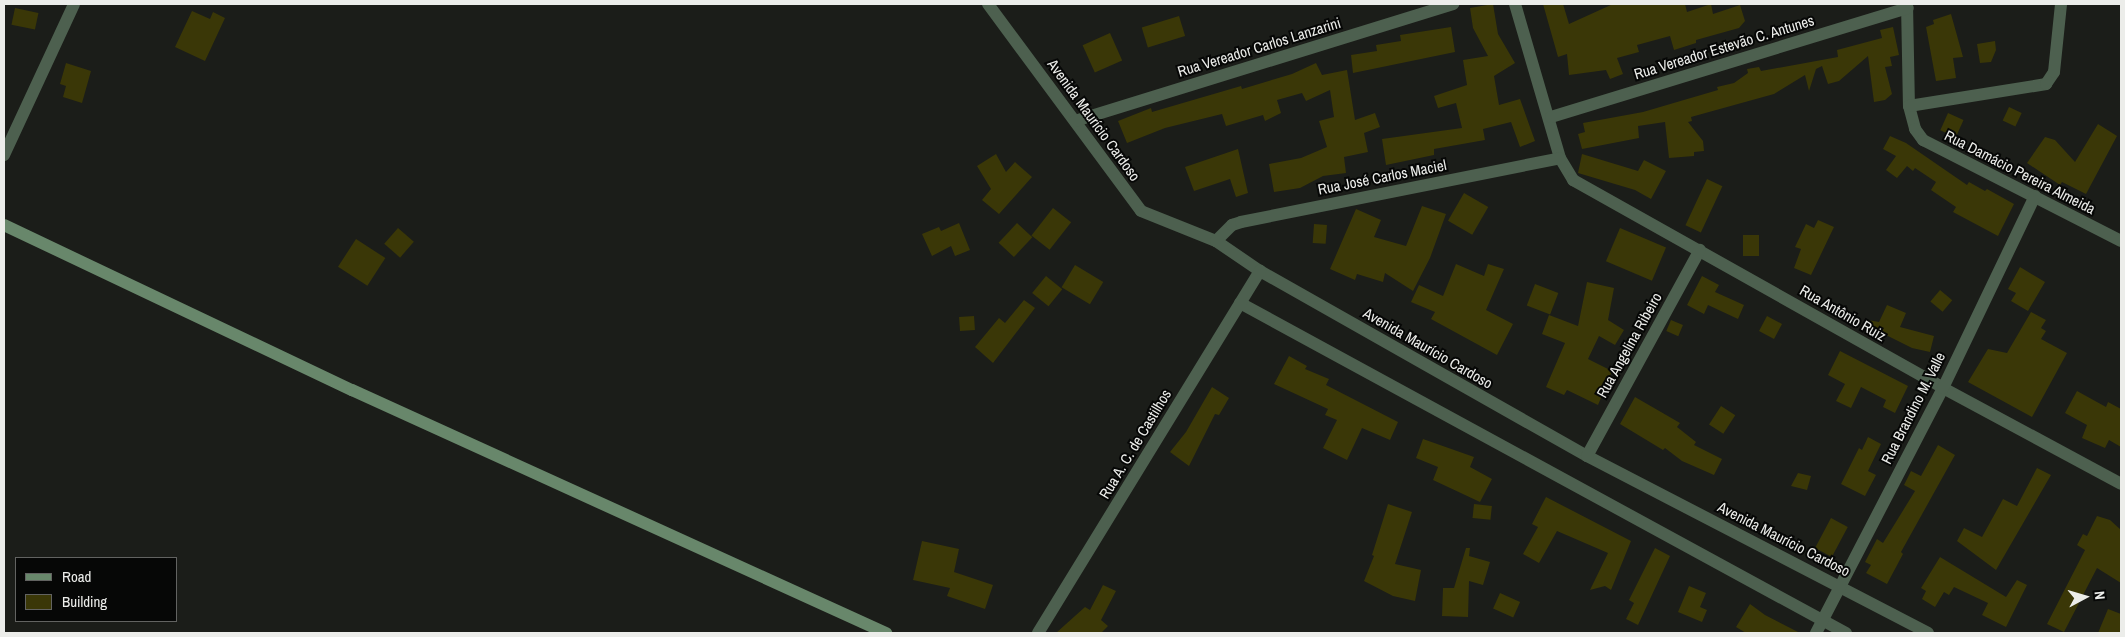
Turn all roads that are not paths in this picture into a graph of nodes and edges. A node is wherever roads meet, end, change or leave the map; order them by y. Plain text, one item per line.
1 (74, 4) edge
2 (988, 4) edge
3 (1453, 4) edge
4 (1515, 4) edge
5 (2061, 4) edge
6 (1907, 6) edge
7 (1909, 106) junction
8 (1551, 117) junction
9 (1075, 121) junction
10 (4, 155) edge
11 (1560, 158) junction
12 (2035, 196) junction
13 (4, 225) edge
14 (1216, 241) junction
15 (2121, 241) edge
16 (1700, 250) junction
17 (1260, 272) junction
18 (1240, 302) junction
19 (1943, 388) junction
20 (1587, 456) junction
21 (2121, 484) edge
22 (1839, 585) junction
23 (1822, 620) junction
24 (886, 633) edge
25 (1038, 633) edge
26 (1816, 633) edge
27 (1846, 633) edge
28 (1928, 633) edge

1 - 10 street
2 - 9 street, Avenida Maurício Cardoso
3 - 9 street, Rua Vereador Carlos Lanzarini
4 - 8 street
5 - 7 street
6 - 7 street, Rua Damácio Pereira Almeida
6 - 8 street, Rua Vereador Estevão C. Antunes
7 - 12 street, Rua Damácio Pereira Almeida
8 - 11 street
9 - 14 street, Avenida Maurício Cardoso
11 - 14 street, Rua José Carlos Maciel
11 - 16 street, Rua Antônio Ruiz
12 - 15 street, Rua Damácio Pereira Almeida
12 - 19 street, Rua Brandino M. Valle
13 - 24 main road
14 - 17 street, Avenida Maurício Cardoso
16 - 19 street, Rua Antônio Ruiz
16 - 20 street, Rua Angelina Ribeiro
17 - 18 street, Rua A. C. de Castilhos
17 - 20 street, Avenida Maurício Cardoso
18 - 23 street
18 - 25 street, Rua A. C. de Castilhos
19 - 21 street, Rua Antônio Ruiz
19 - 22 street, Rua Brandino M. Valle
20 - 22 street, Avenida Maurício Cardoso
22 - 23 street, Rua Brandino M. Valle
22 - 28 street, Avenida Maurício Cardoso
23 - 26 street, Rua Brandino M. Valle
23 - 27 street

